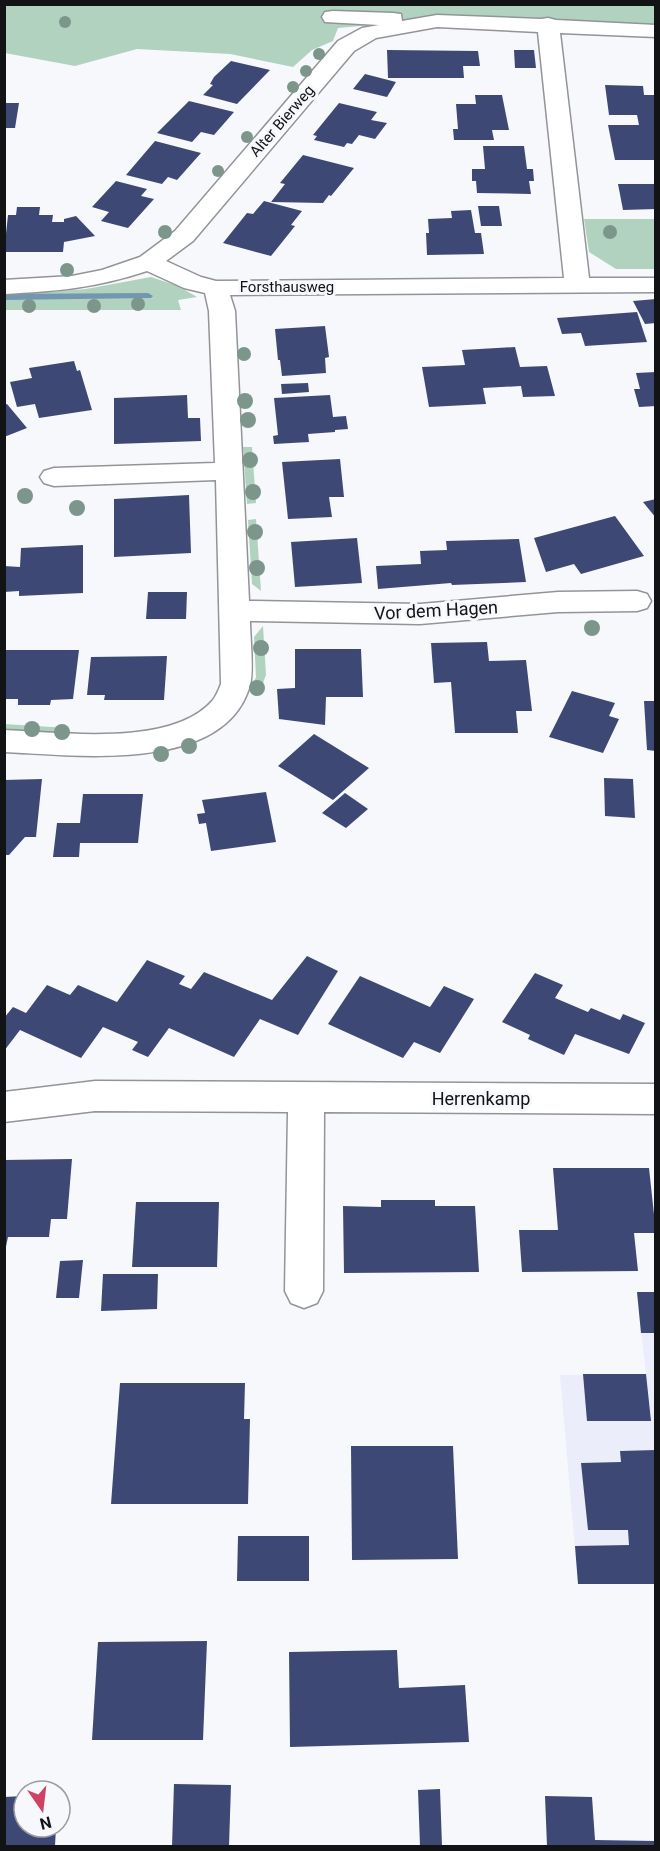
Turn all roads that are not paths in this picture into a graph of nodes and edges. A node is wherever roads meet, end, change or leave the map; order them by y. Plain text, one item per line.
1 (514, 4) edge
2 (333, 17) dead end
3 (437, 21) junction
4 (544, 24) junction
5 (656, 31) edge
6 (149, 262) junction
7 (578, 285) junction
8 (656, 285) edge
9 (4, 287) edge
10 (216, 288) junction
11 (229, 471) junction
12 (54, 477) dead end
13 (637, 601) dead end
14 (236, 611) junction
15 (4, 741) edge
16 (306, 1096) junction
17 (656, 1099) edge
18 (4, 1107) edge
19 (304, 1291) dead end

1 - 4 street
2 - 3 street, Alter Bierweg
3 - 4 street, Alter Bierweg
3 - 6 street, Alter Bierweg
4 - 5 street, Alter Bierweg
4 - 7 street
6 - 9 street
6 - 10 street, Forsthausweg
7 - 8 street, Forsthausweg
7 - 10 street, Forsthausweg
10 - 11 street
11 - 12 street
11 - 14 street
13 - 14 street, Vor dem Hagen
14 - 15 street
16 - 17 street, Herrenkamp
16 - 18 street, Herrenkamp
16 - 19 street

